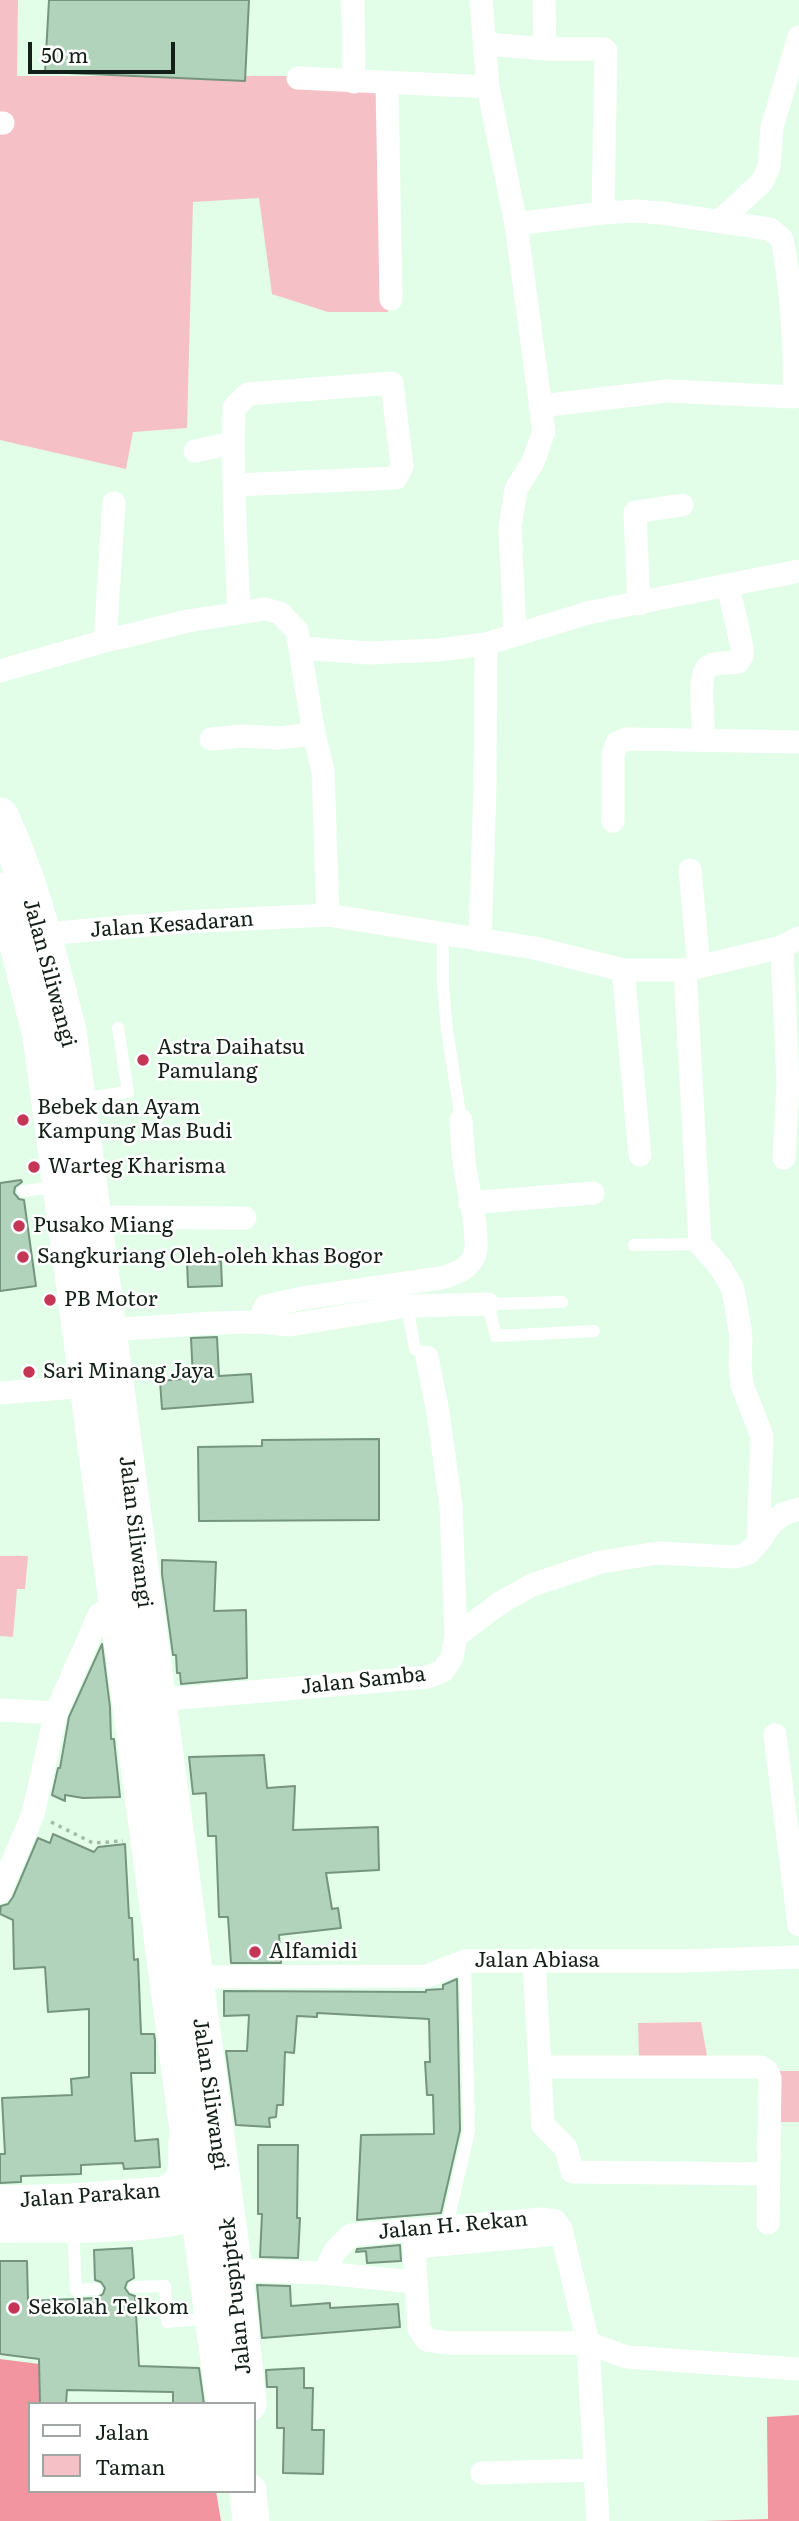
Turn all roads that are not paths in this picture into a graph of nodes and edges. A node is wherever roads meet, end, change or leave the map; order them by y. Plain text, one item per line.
1 (353, 0) edge
2 (481, 0) edge
3 (544, 0) edge
4 (799, 37) edge
5 (486, 44) junction
6 (545, 49) junction
7 (299, 78) dead end
8 (354, 82) junction
9 (387, 84) junction
10 (488, 87) junction
11 (603, 213) junction
12 (720, 222) junction
13 (516, 224) junction
14 (391, 299) dead end
15 (540, 406) junction
16 (233, 443) junction
17 (195, 451) dead end
18 (234, 485) junction
19 (114, 503) dead end
20 (682, 505) dead end
21 (799, 571) edge
22 (728, 586) junction
23 (639, 604) junction
24 (239, 611) junction
25 (515, 634) junction
26 (105, 641) junction
27 (485, 644) junction
28 (301, 648) junction
29 (0, 671) edge
30 (314, 734) junction
31 (211, 739) dead end
32 (704, 740) junction
33 (799, 742) edge
34 (0, 816) edge
35 (613, 821) dead end
36 (691, 870) dead end
37 (0, 891) edge
38 (328, 915) junction
39 (443, 934) junction
40 (29, 936) junction
41 (480, 940) junction
42 (790, 943) edge
43 (692, 968) junction
44 (624, 970) junction
45 (118, 1028) dead end
46 (78, 1099) junction
47 (461, 1120) joint
48 (640, 1155) dead end
49 (784, 1158) dead end
50 (62, 1187) junction
51 (23, 1191) dead end
52 (593, 1193) dead end
53 (470, 1203) junction
54 (95, 1217) junction
55 (245, 1218) dead end
56 (700, 1244) junction
57 (634, 1245) dead end
58 (562, 1302) dead end
59 (488, 1304) junction
60 (407, 1306) junction
61 (258, 1322) junction
62 (109, 1330) junction
63 (594, 1331) dead end
64 (427, 1357) joint
65 (88, 1386) junction
66 (0, 1393) edge
67 (799, 1509) edge
68 (758, 1543) junction
69 (118, 1602) junction
70 (456, 1636) junction
71 (157, 1700) junction
72 (0, 1710) edge
73 (56, 1713) junction
74 (775, 1735) dead end
75 (789, 1773) edge
76 (795, 1857) edge
77 (0, 1892) edge
78 (799, 1925) edge
79 (799, 1957) edge
80 (534, 1960) junction
81 (464, 1961) junction
82 (194, 1977) junction
83 (540, 2067) junction
84 (185, 2104) junction
85 (768, 2174) junction
86 (210, 2201) junction
87 (0, 2202) edge
88 (72, 2213) junction
89 (768, 2223) dead end
90 (0, 2226) edge
91 (447, 2226) junction
92 (548, 2235) dead end
93 (234, 2270) junction
94 (324, 2273) junction
95 (414, 2282) junction
96 (134, 2287) dead end
97 (96, 2289) dead end
98 (211, 2318) junction
99 (587, 2343) junction
100 (799, 2369) edge
101 (225, 2402) edge
102 (248, 2402) edge
103 (594, 2470) junction
104 (482, 2473) dead end
105 (248, 2493) edge
106 (251, 2521) edge
107 (598, 2521) edge

1 - 8 street
2 - 5 street
3 - 6 street
4 - 12 street
5 - 6 street
5 - 10 street
6 - 11 street
7 - 8 street
8 - 9 street
9 - 10 street
9 - 14 street
10 - 13 street
11 - 12 street
11 - 13 street
12 - 15 street
13 - 15 street
15 - 25 street
16 - 17 street
16 - 18 street
16 - 18 street
18 - 24 street
19 - 26 street
20 - 23 street
21 - 22 street
22 - 23 street
22 - 32 street
23 - 25 street
24 - 26 street
24 - 28 street
25 - 27 street
26 - 29 street
27 - 28 street
27 - 41 street
28 - 30 street
30 - 31 street
30 - 38 street
32 - 33 street
32 - 35 street
34 - 40 main road, Jalan Siliwangi
36 - 43 street
37 - 40 main road, Jalan Siliwangi
38 - 39 street, Jalan Kesadaran
38 - 40 street, Jalan Kesadaran
39 - 41 street, Jalan Kesadaran
39 - 47 lane
40 - 46 main road, Jalan Siliwangi
40 - 50 main road, Jalan Siliwangi
41 - 44 street, Jalan Kesadaran
42 - 43 street, Jalan Kesadaran
42 - 49 street
43 - 44 street, Jalan Kesadaran
43 - 56 street
44 - 48 street
45 - 46 lane
46 - 54 main road, Jalan Siliwangi
47 - 53 street
50 - 51 lane
50 - 65 main road, Jalan Siliwangi
52 - 53 street
53 - 61 street
54 - 55 street
54 - 62 main road, Jalan Siliwangi
56 - 57 lane
56 - 68 street
58 - 59 lane
59 - 60 street
59 - 63 lane
60 - 61 street
60 - 64 lane
61 - 62 street
62 - 71 main road, Jalan Siliwangi
64 - 70 street
65 - 66 street
65 - 69 main road, Jalan Siliwangi
67 - 68 street
68 - 70 street
69 - 73 street
69 - 84 main road, Jalan Siliwangi
70 - 71 street, Jalan Samba
71 - 82 main road, Jalan Siliwangi
72 - 73 street
73 - 77 street
74 - 75 street
75 - 76 street
76 - 78 street
79 - 80 street, Jalan Abiasa
80 - 81 street, Jalan Abiasa
80 - 83 street
81 - 82 street, Jalan Abiasa
81 - 91 lane
82 - 86 main road, Jalan Siliwangi
83 - 85 street
83 - 85 street
84 - 86 main road, Jalan Siliwangi
84 - 88 street, Jalan Parakan
85 - 89 street
86 - 88 street, Jalan Parakan
86 - 93 main road, Jalan Puspiptek
86 - 98 main road, Jalan Puspiptek
87 - 88 street, Jalan Parakan
88 - 90 street, Jalan Parakan
88 - 97 lane
91 - 94 street, Jalan H. Rekan
91 - 99 street, Jalan H. Rekan
92 - 95 street
93 - 94 street
93 - 102 main road, Jalan Puspiptek
94 - 95 street
95 - 99 street
96 - 98 lane
98 - 101 main road, Jalan Puspiptek
99 - 100 street
99 - 103 street, Jalan H. Rekan
103 - 104 street
103 - 107 street, Jalan H. Rekan
105 - 106 main road

